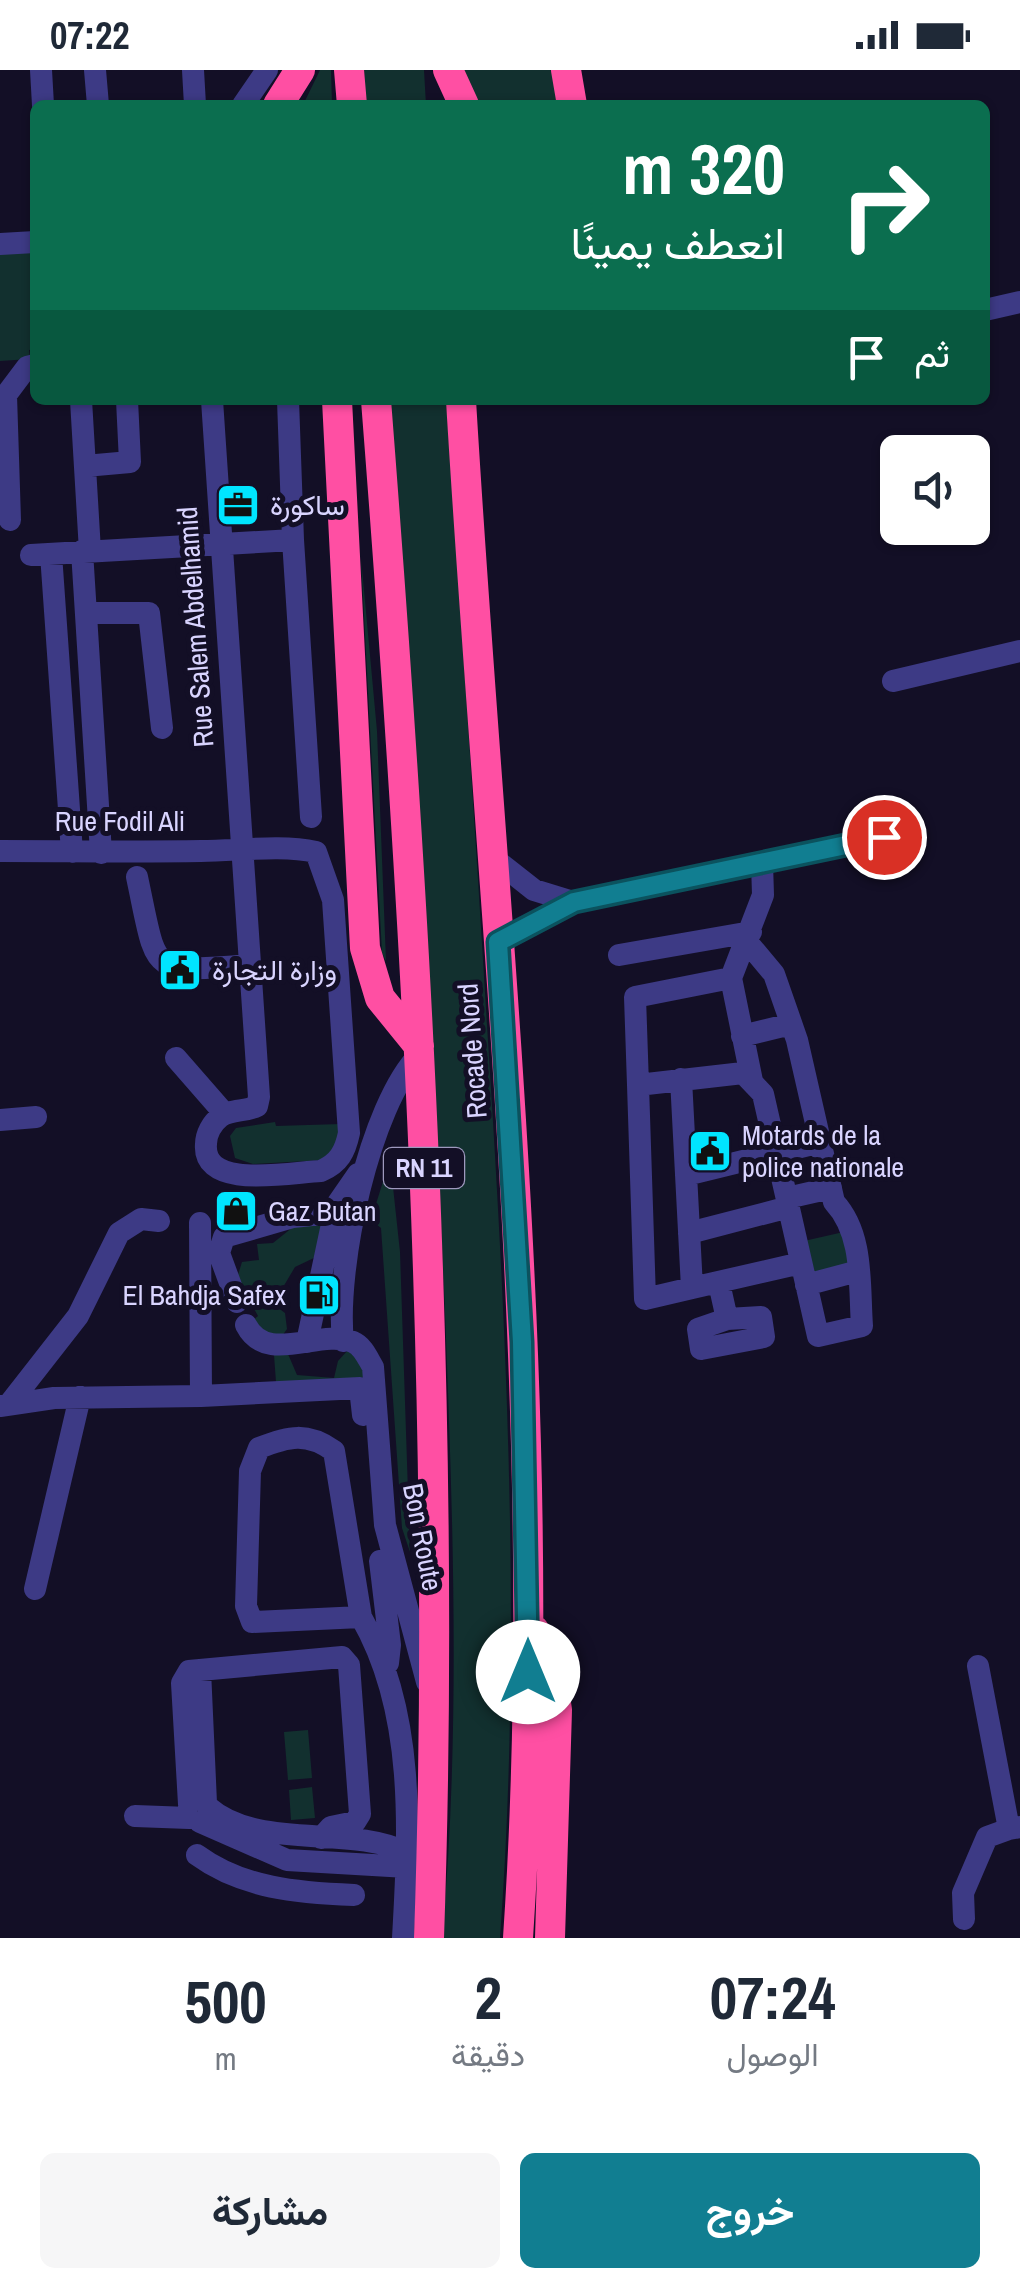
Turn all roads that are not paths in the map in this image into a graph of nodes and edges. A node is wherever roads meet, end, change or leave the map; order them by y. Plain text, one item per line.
1 (41, 70) edge
2 (95, 70) edge
3 (193, 70) edge
4 (267, 70) edge
5 (300, 70) edge
6 (315, 70) edge
7 (349, 70) edge
8 (441, 70) edge
9 (448, 70) edge
10 (566, 70) edge
11 (577, 70) edge
12 (43, 100) edge
13 (98, 100) edge
14 (195, 100) edge
15 (247, 100) edge
16 (281, 100) edge
17 (299, 100) edge
18 (352, 100) edge
19 (443, 100) edge
20 (462, 100) edge
21 (571, 100) edge
22 (580, 100) edge
23 (30, 242) edge
24 (0, 244) edge
25 (1020, 302) edge
26 (990, 309) edge
27 (30, 366) edge
28 (81, 405) edge
29 (127, 405) edge
30 (212, 405) edge
31 (288, 405) edge
32 (337, 405) edge
33 (375, 405) edge
34 (376, 405) edge
35 (462, 409) edge
36 (85, 466) junction
37 (10, 520) dead end
38 (293, 540) junction
39 (219, 543) junction
40 (86, 551) junction
41 (348, 577) junction
42 (86, 612) junction
43 (1020, 651) edge
44 (892, 681) dead end
45 (162, 728) dead end
46 (312, 816) dead end
47 (884, 837) dead end
48 (0, 851) edge
49 (240, 851) junction
50 (72, 852) junction
51 (102, 853) junction
52 (492, 857) junction
53 (762, 863) junction
54 (137, 876) dead end
55 (574, 902) junction
56 (750, 938) junction
57 (498, 942) junction
58 (672, 946) junction
59 (620, 955) dead end
60 (249, 964) junction
61 (731, 978) junction
62 (679, 987) junction
63 (792, 1024) junction
64 (742, 1036) junction
65 (420, 1050) junction
66 (176, 1058) dead end
67 (681, 1079) junction
68 (638, 1085) junction
69 (808, 1088) junction
70 (758, 1090) junction
71 (388, 1102) junction
72 (224, 1113) junction
73 (36, 1117) dead end
74 (0, 1120) edge
75 (820, 1142) junction
76 (684, 1143) junction
77 (640, 1145) junction
78 (371, 1149) junction
79 (776, 1153) junction
80 (686, 1182) junction
81 (831, 1188) junction
82 (642, 1191) junction
83 (788, 1203) junction
84 (335, 1210) junction
85 (303, 1217) junction
86 (160, 1221) dead end
87 (200, 1223) dead end
88 (689, 1236) junction
89 (643, 1242) junction
90 (858, 1271) junction
91 (804, 1274) junction
92 (719, 1282) junction
93 (692, 1288) junction
94 (237, 1302) dead end
95 (727, 1319) dead end
96 (246, 1325) dead end
97 (343, 1341) junction
98 (307, 1342) junction
99 (202, 1396) junction
100 (80, 1397) junction
101 (5, 1404) edge
102 (35, 1589) dead end
103 (528, 1613) junction
104 (360, 1617) junction
105 (978, 1666) dead end
106 (386, 1677) junction
107 (437, 1714) junction
108 (409, 1810) junction
109 (198, 1811) junction
110 (135, 1816) dead end
111 (1014, 1828) edge
112 (276, 1831) junction
113 (319, 1837) junction
114 (196, 1855) dead end
115 (289, 1859) junction
116 (407, 1860) junction
117 (284, 1889) junction
118 (354, 1895) dead end
119 (964, 1919) dead end
120 (403, 1938) edge
121 (429, 1938) edge
122 (518, 1938) edge
123 (550, 1938) edge

1 - 12 street
2 - 13 street
3 - 14 street
4 - 15 street
5 - 16 highway
6 - 17 highway
7 - 18 highway
8 - 19 highway
9 - 20 highway
10 - 21 highway
11 - 22 highway
23 - 24 street
25 - 26 street
27 - 37 street
28 - 36 street
29 - 36 street
30 - 39 street, Rue Salem Abdelhamid
31 - 38 street
32 - 41 highway
33 - 41 highway
34 - 65 highway, Rocade Nord / RN 11
35 - 52 highway, Rocade Nord
36 - 40 street
38 - 39 street
38 - 46 street
39 - 40 street
39 - 49 street, Rue Salem Abdelhamid
40 - 42 street
40 - 50 street
41 - 65 highway
42 - 45 street
42 - 51 street
43 - 44 street
47 - 53 street
48 - 50 street, Rue Fodil Ali
49 - 51 street, Rue Fodil Ali
49 - 60 street, Rue Salem Abdelhamid
49 - 72 street, Rue Fodil Ali
50 - 51 street, Rue Fodil Ali
52 - 55 street
52 - 57 highway, Rocade Nord
53 - 55 street
53 - 56 street
54 - 60 street
55 - 57 street
56 - 58 street
56 - 61 street
56 - 63 street
57 - 103 highway, Rocade Nord
58 - 59 street
58 - 62 street
60 - 72 street, Rue Salem Abdelhamid
61 - 62 street
61 - 64 street
62 - 68 street
63 - 64 street
63 - 69 street
64 - 70 street
65 - 71 street
65 - 107 highway, Rocade Nord / RN 11
66 - 72 street
67 - 68 street
67 - 70 street
67 - 76 street
68 - 77 street
69 - 70 street
69 - 75 street
70 - 79 street
71 - 78 street
71 - 85 street
73 - 74 street
75 - 79 street
75 - 81 street
76 - 77 street
76 - 80 street
77 - 82 street
78 - 84 street
78 - 97 street
79 - 80 street
79 - 83 street
80 - 82 street
80 - 88 street
81 - 83 street
81 - 90 street
82 - 89 street
83 - 88 street
83 - 91 street
84 - 85 street
84 - 98 street
85 - 94 street
86 - 101 street
87 - 99 street
88 - 89 street
88 - 93 street
89 - 93 street
90 - 91 street
90 - 91 street
91 - 92 street
92 - 93 street
92 - 95 street
96 - 98 street
97 - 98 street
97 - 107 street, Bon Route
99 - 100 street
99 - 106 street
100 - 101 street
100 - 102 street
103 - 122 highway, Rocade Nord
103 - 123 highway
104 - 104 street
104 - 106 street
105 - 111 street
106 - 108 street
107 - 121 highway, Rocade Nord / RN 11
108 - 113 street
108 - 116 street
109 - 110 street
109 - 112 street
109 - 113 street
109 - 115 street
111 - 119 street
112 - 113 street
112 - 115 street
113 - 115 street
113 - 116 street
114 - 117 street
115 - 116 street
115 - 117 street
116 - 120 street
117 - 118 street

